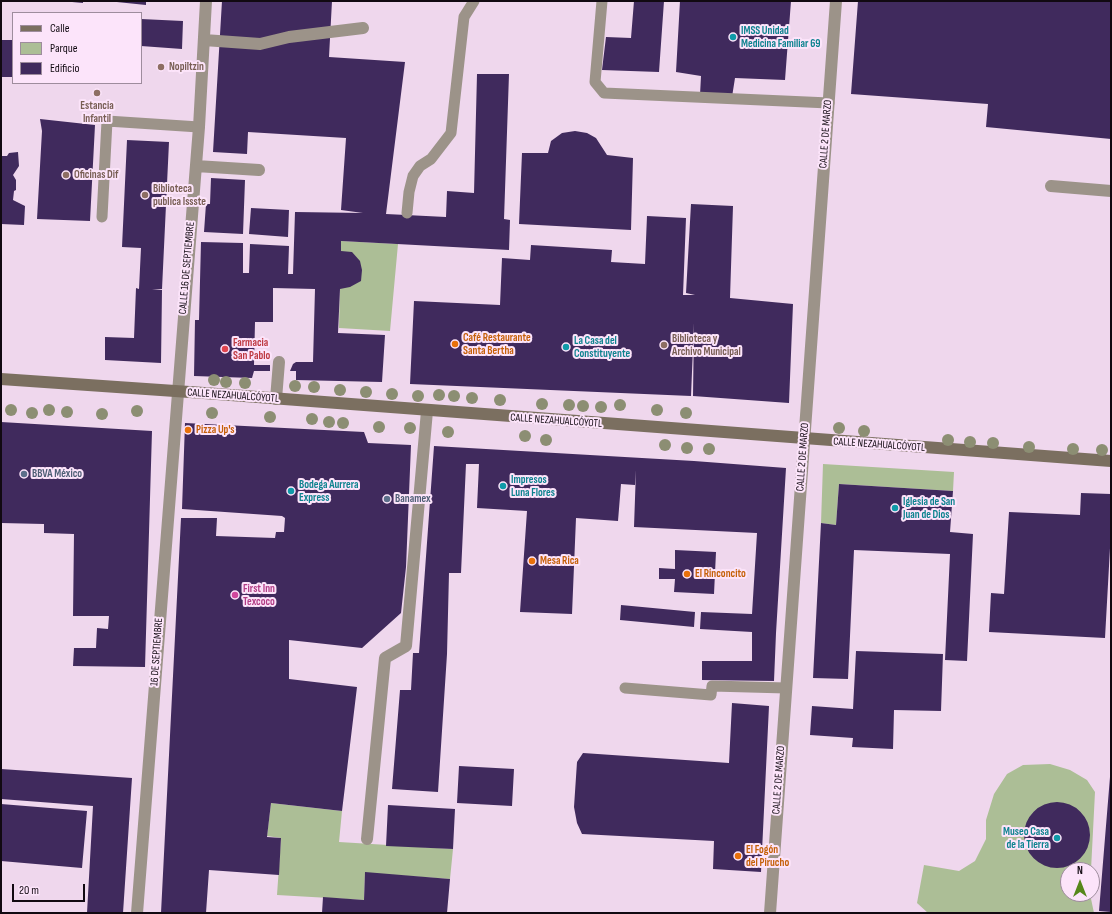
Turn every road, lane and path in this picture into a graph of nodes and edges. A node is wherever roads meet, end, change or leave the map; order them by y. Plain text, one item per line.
1 (206, 1) edge
2 (474, 1) edge
3 (602, 1) edge
4 (836, 1) edge
5 (363, 28) dead end
6 (204, 40) junction
7 (829, 103) junction
8 (199, 127) junction
9 (196, 166) junction
10 (259, 170) dead end
11 (1051, 186) dead end
12 (1111, 191) edge
13 (407, 213) dead end
14 (102, 218) dead end
15 (279, 362) dead end
16 (1, 379) edge
17 (178, 392) junction
18 (276, 399) junction
19 (427, 411) junction
20 (804, 439) junction
21 (1111, 461) edge
22 (625, 688) dead end
23 (786, 688) junction
24 (367, 839) dead end
25 (137, 913) edge
26 (770, 913) edge

1 - 6 street, CALLE 16 DE SEPTIEMBRE
2 - 13 lane
3 - 7 lane
4 - 7 street, CALLE 2 DE MARZO
5 - 6 street
6 - 8 street, CALLE 16 DE SEPTIEMBRE
7 - 20 street, CALLE 2 DE MARZO
8 - 9 street, CALLE 16 DE SEPTIEMBRE
8 - 14 lane
9 - 10 street
9 - 17 street, CALLE 16 DE SEPTIEMBRE
11 - 12 street
15 - 18 street
16 - 17 street, CALLE NEZAHUALCÓYOTL
17 - 18 street, CALLE NEZAHUALCÓYOTL
17 - 25 street, 16 DE SEPTIEMBRE
18 - 19 street, CALLE NEZAHUALCÓYOTL
19 - 20 street, CALLE NEZAHUALCÓYOTL
19 - 24 street
20 - 21 street, CALLE NEZAHUALCÓYOTL
20 - 23 street, CALLE 2 DE MARZO
22 - 23 lane
23 - 26 street, CALLE 2 DE MARZO

